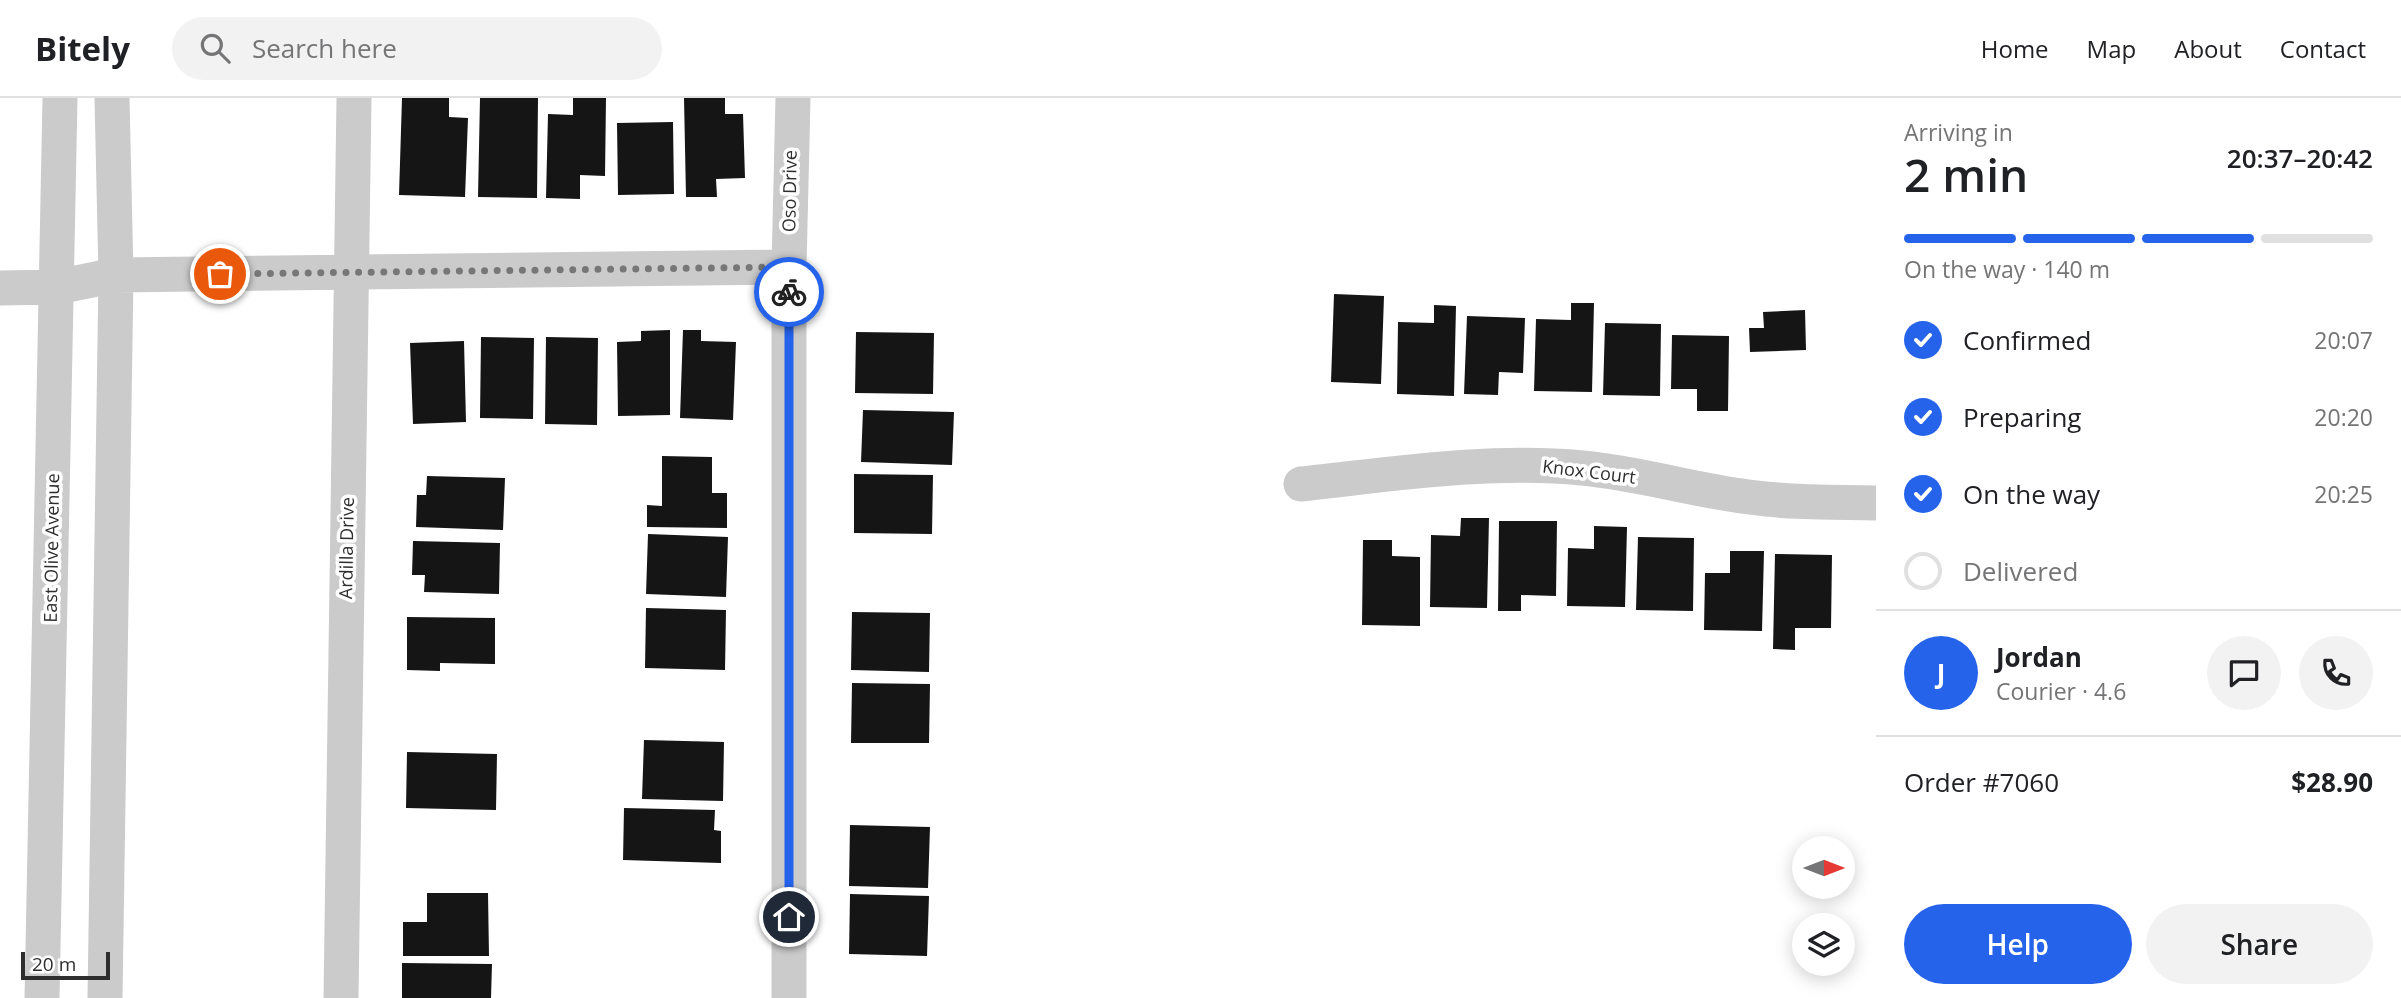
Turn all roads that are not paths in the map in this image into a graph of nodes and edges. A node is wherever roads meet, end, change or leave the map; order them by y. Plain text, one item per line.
1 (60, 98) edge
2 (112, 98) edge
3 (354, 98) edge
4 (793, 98) edge
5 (789, 267) junction
6 (350, 273) junction
7 (116, 275) junction
8 (57, 287) junction
9 (0, 288) edge
10 (1301, 484) dead end
11 (1876, 503) edge
12 (42, 998) edge
13 (105, 998) edge
14 (341, 998) edge
15 (789, 998) edge

1 - 8 street, East Olive Avenue
2 - 7 street
3 - 6 street, Ardilla Drive
4 - 5 street, Oso Drive
5 - 6 street
5 - 15 street, Oso Drive
6 - 7 street
6 - 14 street, Ardilla Drive
7 - 8 street
7 - 13 street
8 - 9 street
8 - 12 street, East Olive Avenue
10 - 11 street, Knox Court

